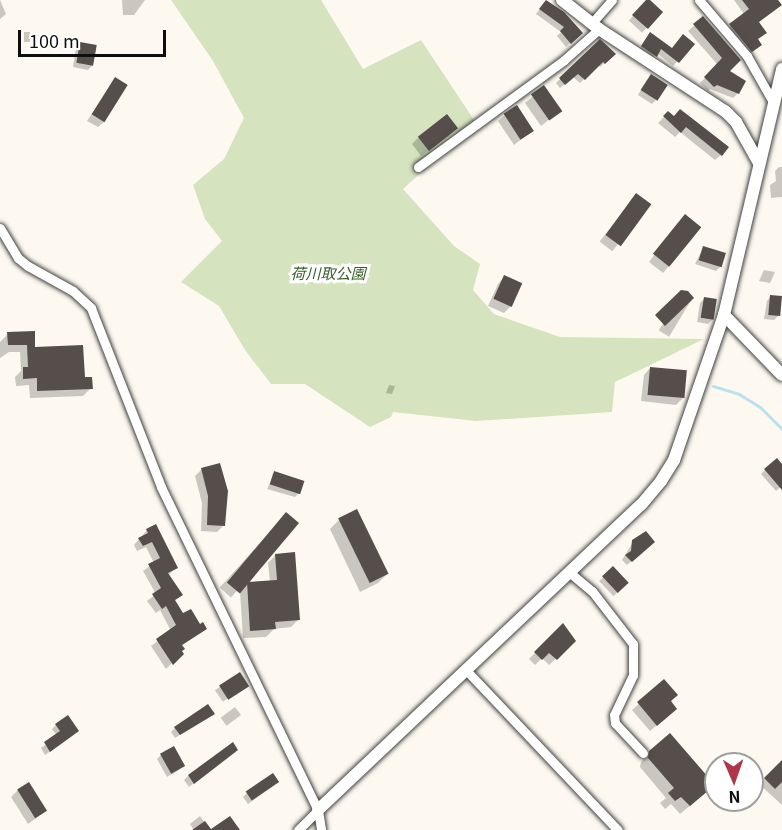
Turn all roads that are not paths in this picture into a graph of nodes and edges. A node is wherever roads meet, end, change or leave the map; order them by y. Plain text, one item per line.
1 (562, 0) edge
2 (612, 0) edge
3 (699, 0) edge
4 (595, 26) junction
5 (782, 69) edge
6 (773, 102) junction
7 (759, 164) junction
8 (418, 167) dead end
9 (0, 228) edge
10 (724, 315) junction
11 (782, 375) edge
12 (569, 572) junction
13 (465, 669) junction
14 (643, 753) dead end
15 (318, 810) junction
16 (298, 830) edge
17 (321, 830) edge
18 (618, 830) edge

1 - 4 street
2 - 4 street
3 - 6 street
4 - 7 street
4 - 8 street
5 - 6 street
6 - 7 street
7 - 10 street
9 - 15 street
10 - 11 street
10 - 12 street
12 - 13 street
12 - 14 street
13 - 15 street
13 - 18 street
15 - 16 street
15 - 17 street

